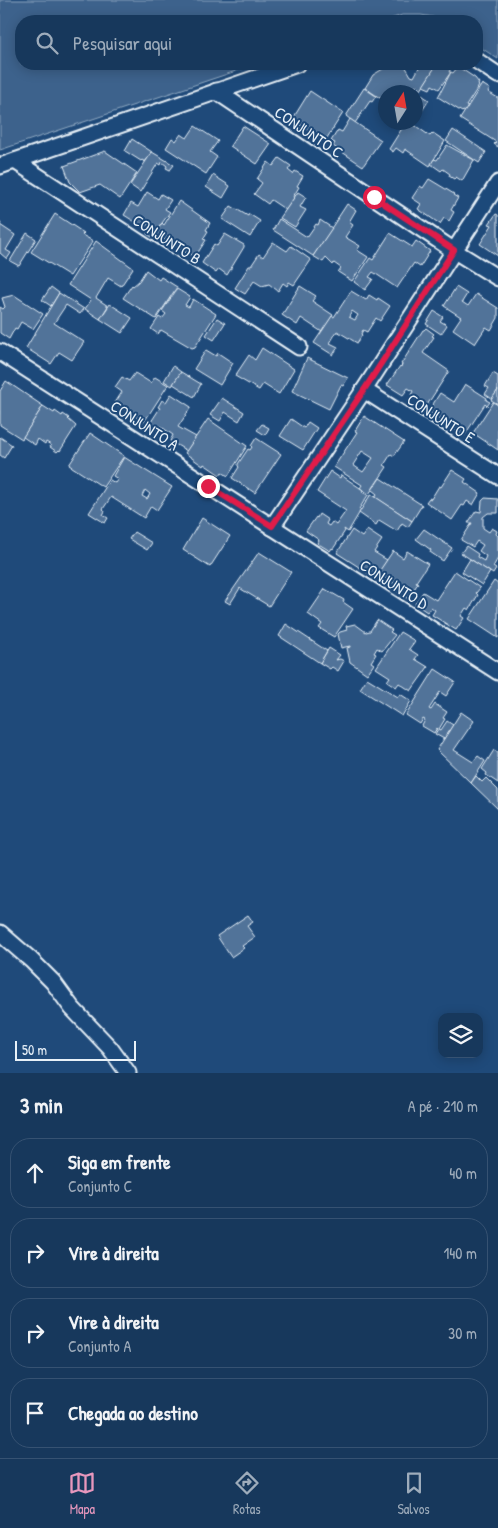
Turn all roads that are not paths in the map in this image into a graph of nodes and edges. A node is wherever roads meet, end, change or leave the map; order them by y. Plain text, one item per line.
1 (483, 65) edge
2 (279, 70) edge
3 (498, 75) edge
4 (216, 91) junction
5 (15, 160) junction
6 (0, 166) edge
7 (498, 183) edge
8 (454, 250) junction
9 (498, 278) edge
10 (299, 347) dead end
11 (0, 352) edge
12 (364, 390) junction
13 (498, 476) edge
14 (272, 526) junction
15 (498, 672) edge
16 (0, 934) edge
17 (128, 1073) edge

1 - 3 street
2 - 4 street
4 - 5 street
4 - 8 street, CONJUNTO C
5 - 6 street
5 - 10 street, CONJUNTO B
7 - 8 street
8 - 9 street, CONJUNTO C
8 - 12 street
11 - 14 street, CONJUNTO A
12 - 13 street, CONJUNTO E
12 - 14 street
14 - 15 street, CONJUNTO D
16 - 17 street

